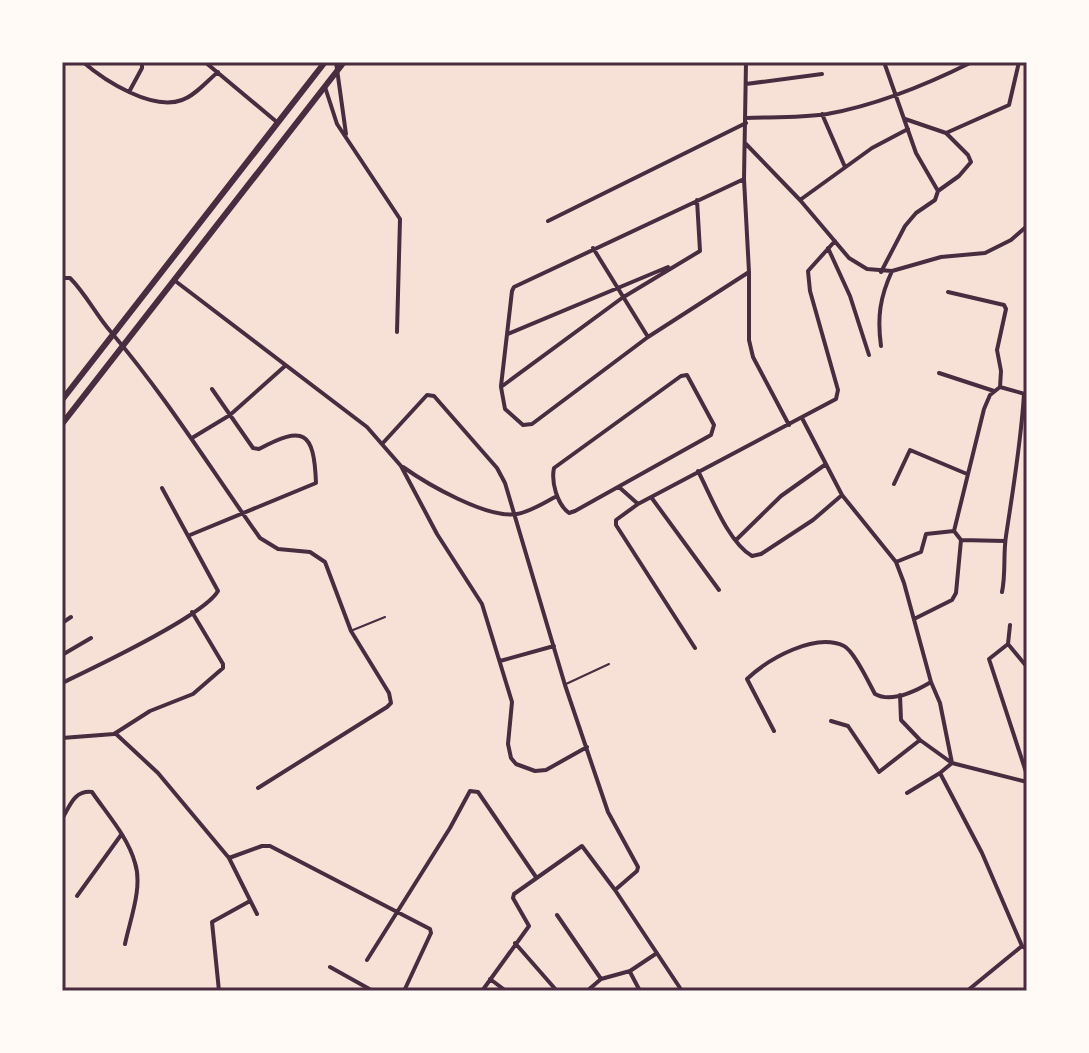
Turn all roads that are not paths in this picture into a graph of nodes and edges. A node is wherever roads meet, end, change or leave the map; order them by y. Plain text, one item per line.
1 (83, 62) edge
2 (142, 62) edge
3 (205, 62) edge
4 (325, 62) edge
5 (344, 62) edge
6 (746, 62) edge
7 (884, 62) edge
8 (972, 62) edge
9 (1019, 62) edge
10 (337, 66) edge
11 (218, 72) junction
12 (822, 74) dead end
13 (746, 84) junction
14 (325, 87) junction
15 (128, 93) junction
16 (897, 95) junction
17 (822, 114) junction
18 (905, 119) junction
19 (746, 121) junction
20 (278, 123) junction
21 (908, 129) junction
22 (946, 133) junction
23 (346, 136) junction
24 (745, 143) junction
25 (845, 167) junction
26 (744, 179) junction
27 (938, 191) junction
28 (697, 200) junction
29 (800, 200) junction
30 (548, 221) dead end
31 (1027, 226) edge
32 (835, 241) junction
33 (593, 248) junction
34 (828, 248) junction
35 (677, 263) junction
36 (892, 271) junction
37 (749, 272) junction
38 (881, 272) junction
39 (62, 278) edge
40 (174, 280) junction
41 (616, 288) junction
42 (948, 292) dead end
43 (622, 298) junction
44 (397, 332) dead end
45 (112, 334) junction
46 (508, 334) junction
47 (648, 337) junction
48 (125, 345) junction
49 (881, 346) dead end
50 (869, 355) dead end
51 (285, 366) junction
52 (939, 373) dead end
53 (501, 387) junction
54 (1000, 387) junction
55 (212, 389) dead end
56 (994, 391) junction
57 (1026, 394) edge
58 (62, 400) edge
59 (230, 415) junction
60 (802, 418) junction
61 (62, 424) edge
62 (789, 425) junction
63 (192, 438) junction
64 (382, 444) junction
65 (826, 464) junction
66 (401, 466) junction
67 (698, 471) junction
68 (967, 474) junction
69 (894, 484) dead end
70 (618, 486) junction
71 (162, 488) dead end
72 (842, 495) junction
73 (557, 496) junction
74 (651, 497) junction
75 (638, 504) junction
76 (242, 513) junction
77 (517, 514) junction
78 (954, 531) junction
79 (190, 535) junction
80 (736, 540) junction
81 (961, 540) junction
82 (1005, 541) junction
83 (896, 562) junction
84 (719, 590) dead end
85 (1002, 592) dead end
86 (192, 612) junction
87 (71, 617) dead end
88 (385, 617) dead end
89 (914, 619) junction
90 (62, 623) edge
91 (1010, 625) dead end
92 (351, 631) junction
93 (91, 638) dead end
94 (1008, 644) junction
95 (554, 646) junction
96 (695, 648) dead end
97 (62, 655) edge
98 (500, 661) junction
99 (609, 664) dead end
100 (1027, 667) edge
101 (931, 682) junction
102 (62, 683) edge
103 (565, 685) junction
104 (900, 695) junction
105 (831, 721) dead end
106 (774, 731) dead end
107 (115, 733) junction
108 (62, 738) edge
109 (920, 740) junction
110 (587, 747) junction
111 (952, 763) junction
112 (940, 773) junction
113 (1027, 775) edge
114 (1027, 782) edge
115 (258, 788) dead end
116 (907, 793) dead end
117 (62, 819) edge
118 (121, 835) junction
119 (229, 858) junction
120 (536, 877) junction
121 (615, 890) junction
122 (77, 896) dead end
123 (251, 901) junction
124 (396, 912) junction
125 (257, 914) dead end
126 (557, 915) dead end
127 (515, 943) junction
128 (125, 944) dead end
129 (1024, 947) edge
130 (657, 953) junction
131 (367, 960) dead end
132 (330, 967) dead end
133 (630, 971) junction
134 (490, 979) junction
135 (601, 979) junction
136 (219, 991) edge
137 (373, 991) edge
138 (404, 991) edge
139 (482, 991) edge
140 (506, 991) edge
141 (557, 991) edge
142 (587, 991) edge
143 (640, 991) edge
144 (682, 991) edge
145 (967, 991) edge

1 - 15 street
2 - 15 street
3 - 11 street
4 - 20 main road
5 - 10 main road
6 - 13 street
7 - 16 street
8 - 16 street
9 - 22 street
10 - 14 main road
10 - 23 street
11 - 15 street
11 - 20 street
12 - 13 street
13 - 19 street
14 - 23 street
14 - 40 main road
16 - 17 street
16 - 18 street
17 - 19 street
17 - 25 street
18 - 21 street
18 - 22 street
19 - 24 street
19 - 30 street
20 - 45 main road
21 - 25 street
21 - 27 street
22 - 27 street
23 - 44 street
24 - 26 street
24 - 29 street
25 - 29 street
26 - 28 street
26 - 37 street
27 - 38 street
28 - 33 street
28 - 35 street
29 - 32 street
31 - 36 street
32 - 34 street
32 - 38 street
33 - 41 street
33 - 46 street
34 - 50 street
34 - 60 street
35 - 41 street
35 - 43 street
36 - 38 street
36 - 49 street
37 - 47 street
37 - 62 street
39 - 45 street
40 - 48 main road
40 - 51 street
41 - 43 street
41 - 46 street
42 - 54 street
43 - 47 street
43 - 53 street
45 - 48 street
45 - 58 main road
46 - 53 street
47 - 53 street
48 - 61 main road
48 - 63 street
51 - 59 street
51 - 64 street
52 - 56 street
54 - 56 street
54 - 57 street
55 - 59 street
56 - 68 street
57 - 82 street
59 - 63 street
59 - 76 street
60 - 62 street
60 - 65 street
62 - 67 street
63 - 76 street
64 - 66 street
64 - 77 street
65 - 72 street
65 - 80 street
66 - 77 street
66 - 98 street
67 - 74 street
67 - 80 street
68 - 69 street
68 - 78 street
70 - 73 street
70 - 73 street
70 - 75 street
71 - 79 street
72 - 80 street
72 - 83 street
73 - 77 street
74 - 75 street
74 - 84 street
75 - 96 street
76 - 79 street
76 - 92 street
77 - 95 street
78 - 81 street
78 - 83 street
79 - 86 street
81 - 82 street
81 - 89 street
82 - 85 street
83 - 89 street
86 - 102 street
86 - 107 street
87 - 90 street
88 - 92 lane
89 - 101 street
91 - 94 street
92 - 115 street
93 - 97 street
94 - 100 street
94 - 113 street
95 - 98 street
95 - 103 street
98 - 110 street
99 - 103 lane
101 - 104 street
101 - 111 street
103 - 110 street
104 - 106 street
104 - 109 street
105 - 109 street
107 - 108 street
107 - 119 street
109 - 111 street
110 - 121 street
111 - 112 street
111 - 114 street
112 - 116 street
112 - 129 street
117 - 118 street
118 - 122 street
118 - 128 street
119 - 123 street
119 - 124 street
120 - 121 street
120 - 124 street
120 - 127 street
121 - 130 street
123 - 125 street
123 - 136 street
124 - 131 street
124 - 138 street
126 - 135 street
127 - 134 street
127 - 141 street
129 - 145 street
130 - 133 street
130 - 144 street
132 - 137 street
133 - 135 street
133 - 143 street
134 - 139 street
134 - 140 street
135 - 142 street

